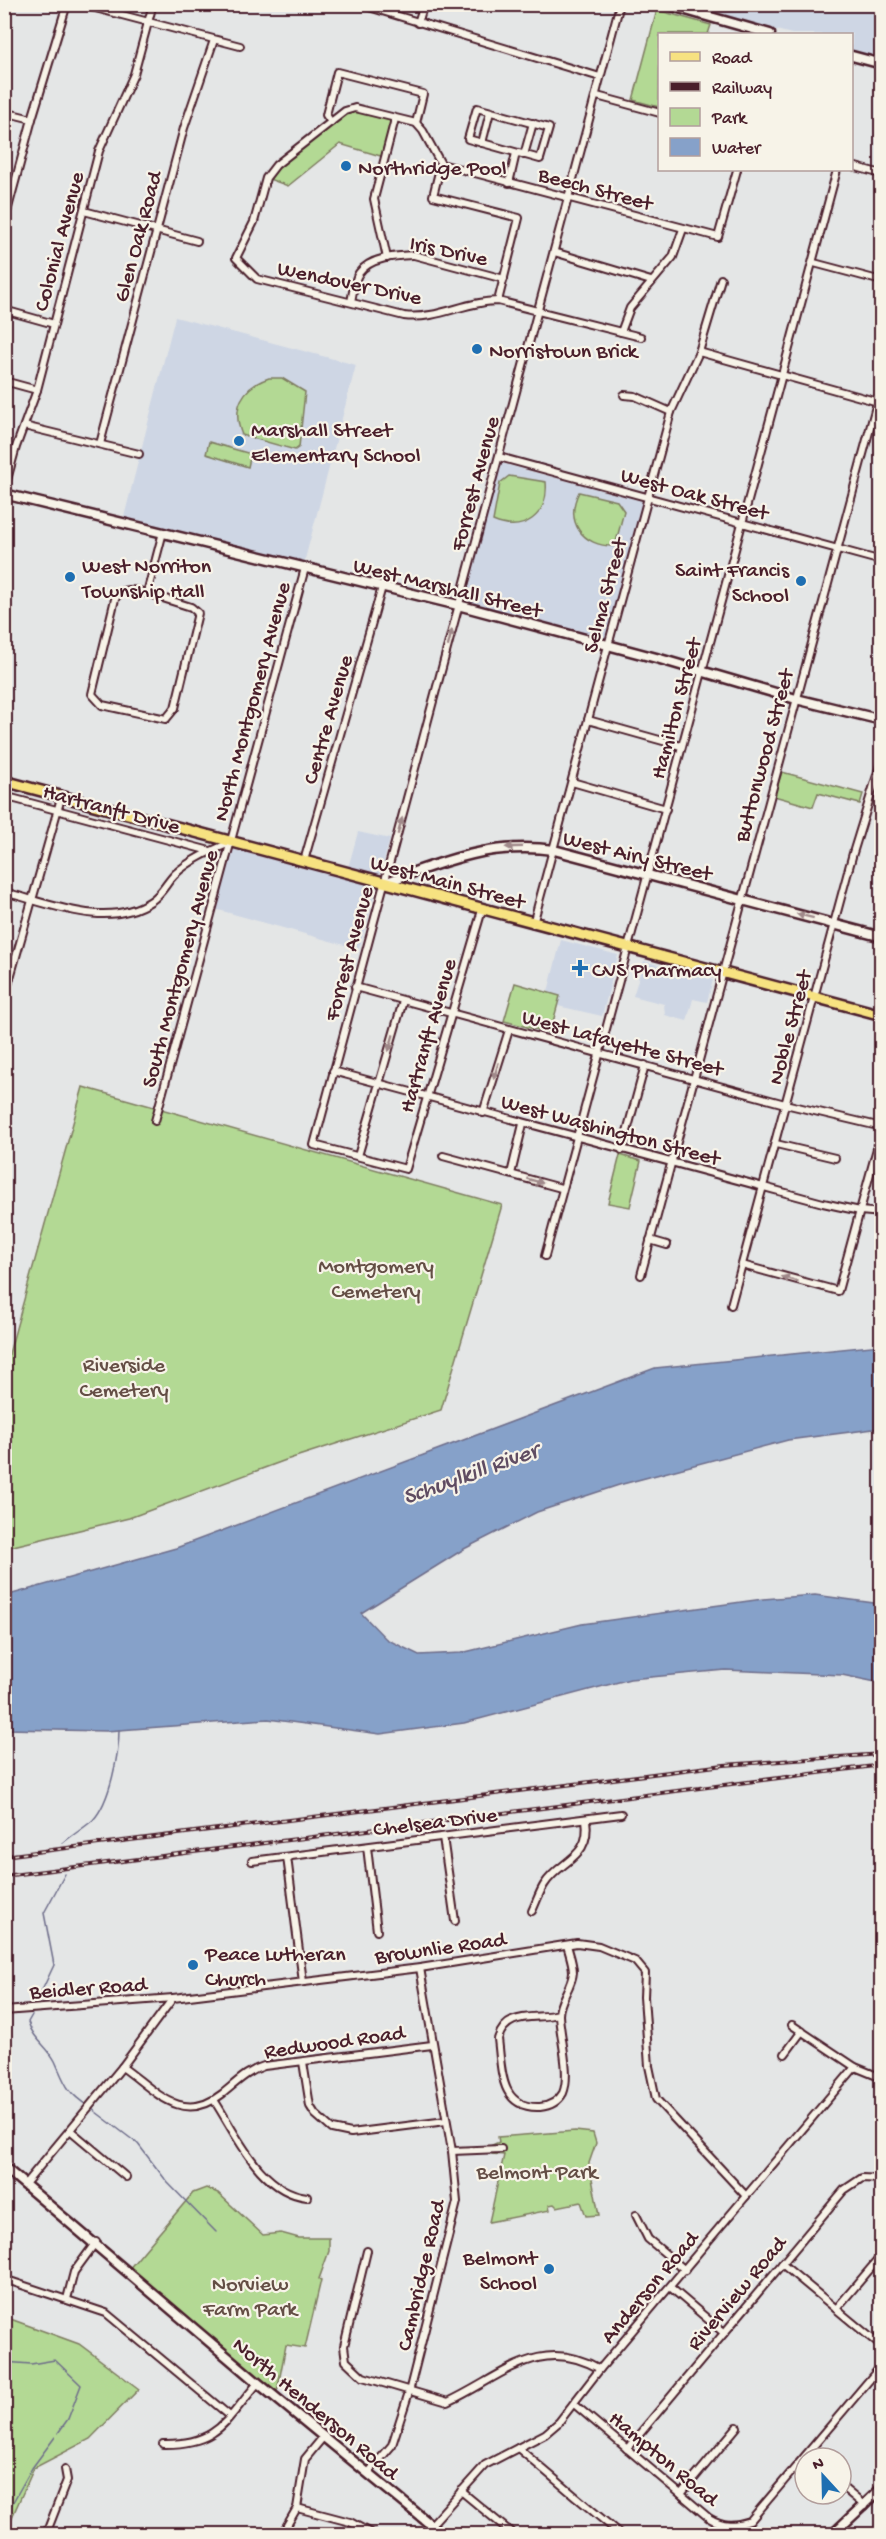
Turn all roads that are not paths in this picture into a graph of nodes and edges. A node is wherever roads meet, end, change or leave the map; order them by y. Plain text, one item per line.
1 (67, 4) edge
2 (80, 4) edge
3 (153, 4) edge
4 (359, 4) edge
5 (424, 4) edge
6 (621, 4) edge
7 (665, 4) edge
8 (148, 23) junction
9 (418, 23) junction
10 (766, 33) edge
11 (214, 40) junction
12 (240, 46) dead end
13 (853, 56) edge
14 (882, 64) edge
15 (600, 77) junction
16 (597, 96) junction
17 (4, 112) edge
18 (490, 112) junction
19 (658, 112) edge
20 (32, 119) junction
21 (395, 119) junction
22 (331, 122) junction
23 (416, 123) junction
24 (533, 123) junction
25 (482, 143) junction
26 (516, 153) junction
27 (524, 155) junction
28 (441, 164) junction
29 (853, 166) edge
30 (737, 171) edge
31 (837, 171) edge
32 (882, 174) edge
33 (509, 183) junction
34 (569, 198) junction
35 (84, 211) junction
36 (4, 223) edge
37 (683, 229) junction
38 (156, 230) junction
39 (197, 241) dead end
40 (554, 252) junction
41 (387, 258) junction
42 (814, 263) junction
43 (504, 279) junction
44 (721, 279) dead end
45 (651, 281) junction
46 (882, 281) edge
47 (498, 301) junction
48 (351, 302) junction
49 (4, 310) edge
50 (538, 310) junction
51 (54, 324) junction
52 (621, 332) junction
53 (641, 336) dead end
54 (699, 352) junction
55 (783, 376) junction
56 (4, 381) edge
57 (882, 384) edge
58 (37, 390) junction
59 (624, 395) dead end
60 (879, 402) edge
61 (671, 412) junction
62 (24, 426) junction
63 (100, 444) junction
64 (139, 454) dead end
65 (499, 457) junction
66 (4, 492) edge
67 (647, 499) junction
68 (742, 524) junction
69 (163, 532) junction
70 (837, 549) junction
71 (882, 561) edge
72 (305, 568) junction
73 (382, 586) junction
74 (147, 593) junction
75 (458, 604) junction
76 (609, 646) junction
77 (703, 672) junction
78 (796, 699) junction
79 (588, 720) junction
80 (882, 720) edge
81 (681, 746) junction
82 (882, 759) edge
83 (4, 781) edge
84 (572, 782) junction
85 (4, 796) edge
86 (61, 798) junction
87 (666, 809) junction
88 (58, 811) junction
89 (230, 843) junction
90 (554, 850) junction
91 (211, 851) junction
92 (304, 861) junction
93 (646, 874) junction
94 (384, 883) junction
95 (4, 892) edge
96 (33, 899) junction
97 (741, 900) junction
98 (482, 910) junction
99 (533, 924) junction
100 (836, 924) junction
101 (882, 938) edge
102 (626, 949) junction
103 (721, 974) junction
104 (355, 987) junction
105 (5, 998) edge
106 (815, 999) junction
107 (403, 1001) junction
108 (451, 1014) junction
109 (882, 1015) edge
110 (509, 1030) junction
111 (598, 1052) junction
112 (645, 1065) junction
113 (333, 1071) junction
114 (694, 1078) junction
115 (379, 1085) junction
116 (427, 1096) junction
117 (785, 1104) junction
118 (483, 1113) junction
119 (155, 1121) dead end
120 (523, 1124) junction
121 (882, 1128) edge
122 (576, 1138) junction
123 (776, 1144) junction
124 (622, 1150) junction
125 (358, 1156) junction
126 (443, 1156) dead end
127 (835, 1158) dead end
128 (671, 1163) junction
129 (511, 1174) junction
130 (763, 1187) junction
131 (561, 1188) junction
132 (860, 1211) junction
133 (882, 1213) edge
134 (650, 1240) junction
135 (667, 1245) dead end
136 (545, 1256) dead end
137 (742, 1265) junction
138 (641, 1275) dead end
139 (731, 1305) dead end
140 (621, 1814) dead end
141 (586, 1819) junction
142 (443, 1837) junction
143 (367, 1846) junction
144 (287, 1857) junction
145 (252, 1861) dead end
146 (532, 1911) dead end
147 (455, 1921) dead end
148 (377, 1930) dead end
149 (567, 1944) junction
150 (420, 1968) junction
151 (303, 1982) junction
152 (173, 1998) junction
153 (4, 2010) edge
154 (559, 2014) junction
155 (792, 2025) dead end
156 (802, 2031) junction
157 (432, 2045) junction
158 (4, 2054) edge
159 (785, 2055) dead end
160 (303, 2062) junction
161 (122, 2067) junction
162 (855, 2067) junction
163 (882, 2078) edge
164 (8, 2085) dead end
165 (214, 2100) junction
166 (446, 2121) junction
167 (70, 2130) junction
168 (501, 2149) dead end
169 (452, 2151) junction
170 (4, 2167) edge
171 (126, 2177) dead end
172 (882, 2178) edge
173 (25, 2184) junction
174 (746, 2196) junction
175 (307, 2197) dead end
176 (636, 2215) dead end
177 (96, 2242) junction
178 (367, 2251) dead end
179 (882, 2255) edge
180 (782, 2264) junction
181 (685, 2270) junction
182 (4, 2279) edge
183 (670, 2287) junction
184 (67, 2299) junction
185 (836, 2309) junction
186 (724, 2332) junction
187 (882, 2348) edge
188 (882, 2365) edge
189 (600, 2369) junction
190 (258, 2383) junction
191 (409, 2392) junction
192 (574, 2404) junction
193 (230, 2416) junction
194 (737, 2427) dead end
195 (324, 2436) junction
196 (163, 2444) dead end
197 (815, 2446) edge
198 (518, 2448) junction
199 (627, 2448) junction
200 (65, 2469) dead end
201 (793, 2472) edge
202 (368, 2473) junction
203 (882, 2488) edge
204 (461, 2491) junction
205 (681, 2494) junction
206 (853, 2496) edge
207 (865, 2506) junction
208 (297, 2508) junction
209 (430, 2525) junction
210 (46, 2535) edge
211 (282, 2535) edge
212 (372, 2535) edge
213 (442, 2535) edge
214 (513, 2535) edge
215 (620, 2535) edge
216 (833, 2535) edge

1 - 20 street
2 - 8 street
3 - 8 street, Colonial Avenue
4 - 9 street
5 - 9 street
6 - 15 street, Forrest Avenue
7 - 10 street
8 - 11 street
8 - 35 street, Colonial Avenue
9 - 15 street
11 - 12 street
11 - 38 street, Glen Oak Road
13 - 14 street
15 - 16 street, Forrest Avenue
16 - 19 street
16 - 34 street, Forrest Avenue
17 - 20 street
18 - 24 street
18 - 25 street
18 - 25 street
20 - 36 street
21 - 22 street
21 - 23 street
21 - 41 street
22 - 23 street
22 - 48 street, Wendover Drive
23 - 28 street
24 - 27 street
24 - 27 street
25 - 26 street
26 - 27 street
26 - 33 street
28 - 33 street, Beech Street
28 - 43 street
29 - 32 street
30 - 37 street, Beech Street
31 - 42 street, Hamilton Street
33 - 34 street, Beech Street
34 - 37 street, Beech Street
34 - 40 street, Forrest Avenue
35 - 38 street
35 - 51 street, Colonial Avenue
37 - 45 street
38 - 39 street
38 - 63 street, Glen Oak Road
40 - 45 street
40 - 50 street, Forrest Avenue
41 - 43 street, Iris Drive
41 - 48 street
42 - 46 street
42 - 55 street, Hamilton Street
43 - 47 street
44 - 54 street, Selma Street
45 - 52 street
47 - 48 street, Wendover Drive
47 - 50 street, Wendover Drive
49 - 51 street
50 - 52 street, Wendover Drive
50 - 65 street, Forrest Avenue
51 - 58 street, Colonial Avenue
52 - 53 street, Wendover Drive
54 - 55 street
54 - 61 street, Selma Street
55 - 60 street
55 - 68 street, Hamilton Street
56 - 58 street
57 - 60 street, Buttonwood Street
58 - 62 street, Colonial Avenue
59 - 61 street
60 - 70 street, Buttonwood Street
61 - 67 street, Selma Street
62 - 63 street
62 - 66 street, Colonial Avenue
63 - 64 street
65 - 67 street, West Oak Street
65 - 75 street, Forrest Avenue
66 - 69 street, West Marshall Street
67 - 68 street, West Oak Street
67 - 76 street, Selma Street
68 - 70 street, West Oak Street
68 - 77 street, Hamilton Street
69 - 72 street, West Marshall Street
69 - 74 street
70 - 71 street, West Oak Street
70 - 78 street, Buttonwood Street
72 - 73 street, West Marshall Street
72 - 89 street, North Montgomery Avenue
73 - 75 street, West Marshall Street
73 - 92 street, Centre Avenue
74 - 74 street
75 - 76 street, West Marshall Street
94 -> 75 street, Forrest Avenue
76 - 77 street, West Marshall Street
76 - 79 street, Selma Street
77 - 78 street, West Marshall Street
77 - 81 street, Hamilton Street
78 - 80 street, West Marshall Street
78 - 97 street, Buttonwood Street
79 - 81 street
79 - 84 street, Selma Street
81 - 87 street, Hamilton Street
82 - 100 street, Noble Street
83 - 86 main road, West Main Street
84 - 87 street
84 - 90 street, Selma Street
85 - 88 street, Hartranft Drive
86 - 88 street
86 - 89 main road, West Main Street
87 - 93 street, Hamilton Street
88 - 91 street, Hartranft Drive
88 - 96 street
89 - 91 street
89 - 92 main road, West Main Street
89 - 119 street, South Montgomery Avenue
90 - 93 street, West Airy Street
90 -> 94 street, West Airy Street
90 - 99 street, Selma Street
91 - 96 street
92 - 94 main road, West Main Street
93 - 97 street, West Airy Street
93 - 102 street, Hamilton Street
94 - 98 main road, West Main Street
94 - 104 street, Forrest Avenue
95 - 96 street
96 - 105 street
100 -> 97 street, West Airy Street
97 - 103 street, Buttonwood Street
98 - 99 main road, West Main Street
98 - 108 street, Hartranft Avenue
99 - 102 main road, West Main Street
100 - 101 street, West Airy Street
100 - 106 street, Noble Street
102 - 103 main road, West Main Street
102 - 111 street, Hamilton Street
103 - 106 main road, West Main Street
103 - 114 street, Buttonwood Street
104 - 107 street, West Lafayette Street
104 - 113 street, Forrest Avenue
106 - 109 main road, West Main Street
106 - 117 street, Noble Street
107 - 108 street, West Lafayette Street
107 -> 115 street
108 - 110 street, West Lafayette Street
108 - 116 street, Hartranft Avenue
110 - 111 street, West Lafayette Street
110 -> 118 street
111 - 112 street, West Lafayette Street
111 - 122 street, Hamilton Street
112 - 114 street, West Lafayette Street
112 - 124 street
113 - 115 street, West Washington Street
113 - 125 street, Forrest Avenue
114 - 117 street, West Lafayette Street
114 - 128 street, Buttonwood Street
115 - 116 street, West Washington Street
115 - 125 street
116 - 118 street, West Washington Street
116 - 125 street, Hartranft Avenue
117 - 121 street, West Lafayette Street
117 - 123 street, Noble Street
118 - 120 street, West Washington Street
120 - 122 street, West Washington Street
120 - 129 street
121 - 132 street
122 - 124 street, West Washington Street
122 - 131 street, Hamilton Street
123 - 127 street
123 - 130 street, Noble Street
124 - 128 street, West Washington Street
126 - 129 street
128 - 130 street, West Washington Street
128 - 134 street, Buttonwood Street
129 -> 131 street
130 - 132 street, West Washington Street
130 - 137 street, Noble Street
131 - 136 street, Hamilton Street
132 - 133 street, West Washington Street
132 -> 137 street
134 - 135 street
134 - 138 street, Buttonwood Street
137 - 139 street, Noble Street
140 - 141 street, Chelsea Drive
141 - 142 street, Chelsea Drive
141 - 146 street
142 - 143 street, Chelsea Drive
142 - 147 street
143 - 144 street, Chelsea Drive
143 - 148 street
144 - 145 street, Chelsea Drive
144 - 151 street
149 - 150 street, Brownlie Road
149 - 154 street
149 - 174 street, Brownlie Road
150 - 151 street, Brownlie Road
150 - 157 street, Cambridge Road
151 - 152 street, Brownlie Road
152 - 153 street, Beidler Road
152 - 161 street
154 - 154 street
155 - 156 street
156 - 159 street
156 - 162 street
157 - 160 street, Redwood Road
157 - 166 street, Cambridge Road
158 - 164 street
160 - 165 street, Redwood Road
160 - 166 street
161 - 165 street, Redwood Road
161 - 167 street
162 - 163 street
162 - 174 street, Anderson Road
165 - 175 street
166 - 169 street, Cambridge Road
167 - 171 street
167 - 173 street
168 - 169 street
169 - 191 street, Cambridge Road
170 - 173 street, North Henderson Road
172 - 180 street, Riverview Road
173 - 177 street, North Henderson Road
174 - 181 street, Anderson Road
176 - 181 street
177 - 184 street
177 - 190 street, North Henderson Road
178 - 191 street
179 - 185 street
180 - 185 street
180 - 186 street, Riverview Road
181 - 183 street, Anderson Road
182 - 184 street
183 - 186 street
183 - 189 street, Anderson Road
184 - 193 street
185 - 187 street
186 - 199 street, Riverview Road
188 - 197 street, Hampton Road
189 - 191 street
189 - 192 street, Anderson Road
190 - 193 street
190 - 195 street, North Henderson Road
191 - 202 street, Cambridge Road
192 - 198 street, Anderson Road
192 - 199 street, Hampton Road
193 - 196 street
194 - 205 street
195 - 202 street, North Henderson Road
195 - 208 street
198 - 204 street, Anderson Road
198 - 215 street
199 - 205 street, Hampton Road
200 - 210 street
201 - 205 street, Hampton Road
202 - 209 street, North Henderson Road
203 - 207 street
204 - 209 street, Anderson Road
204 - 214 street
206 - 207 street
207 - 216 street
208 - 211 street
208 - 212 street
209 - 213 street, North Henderson Road

